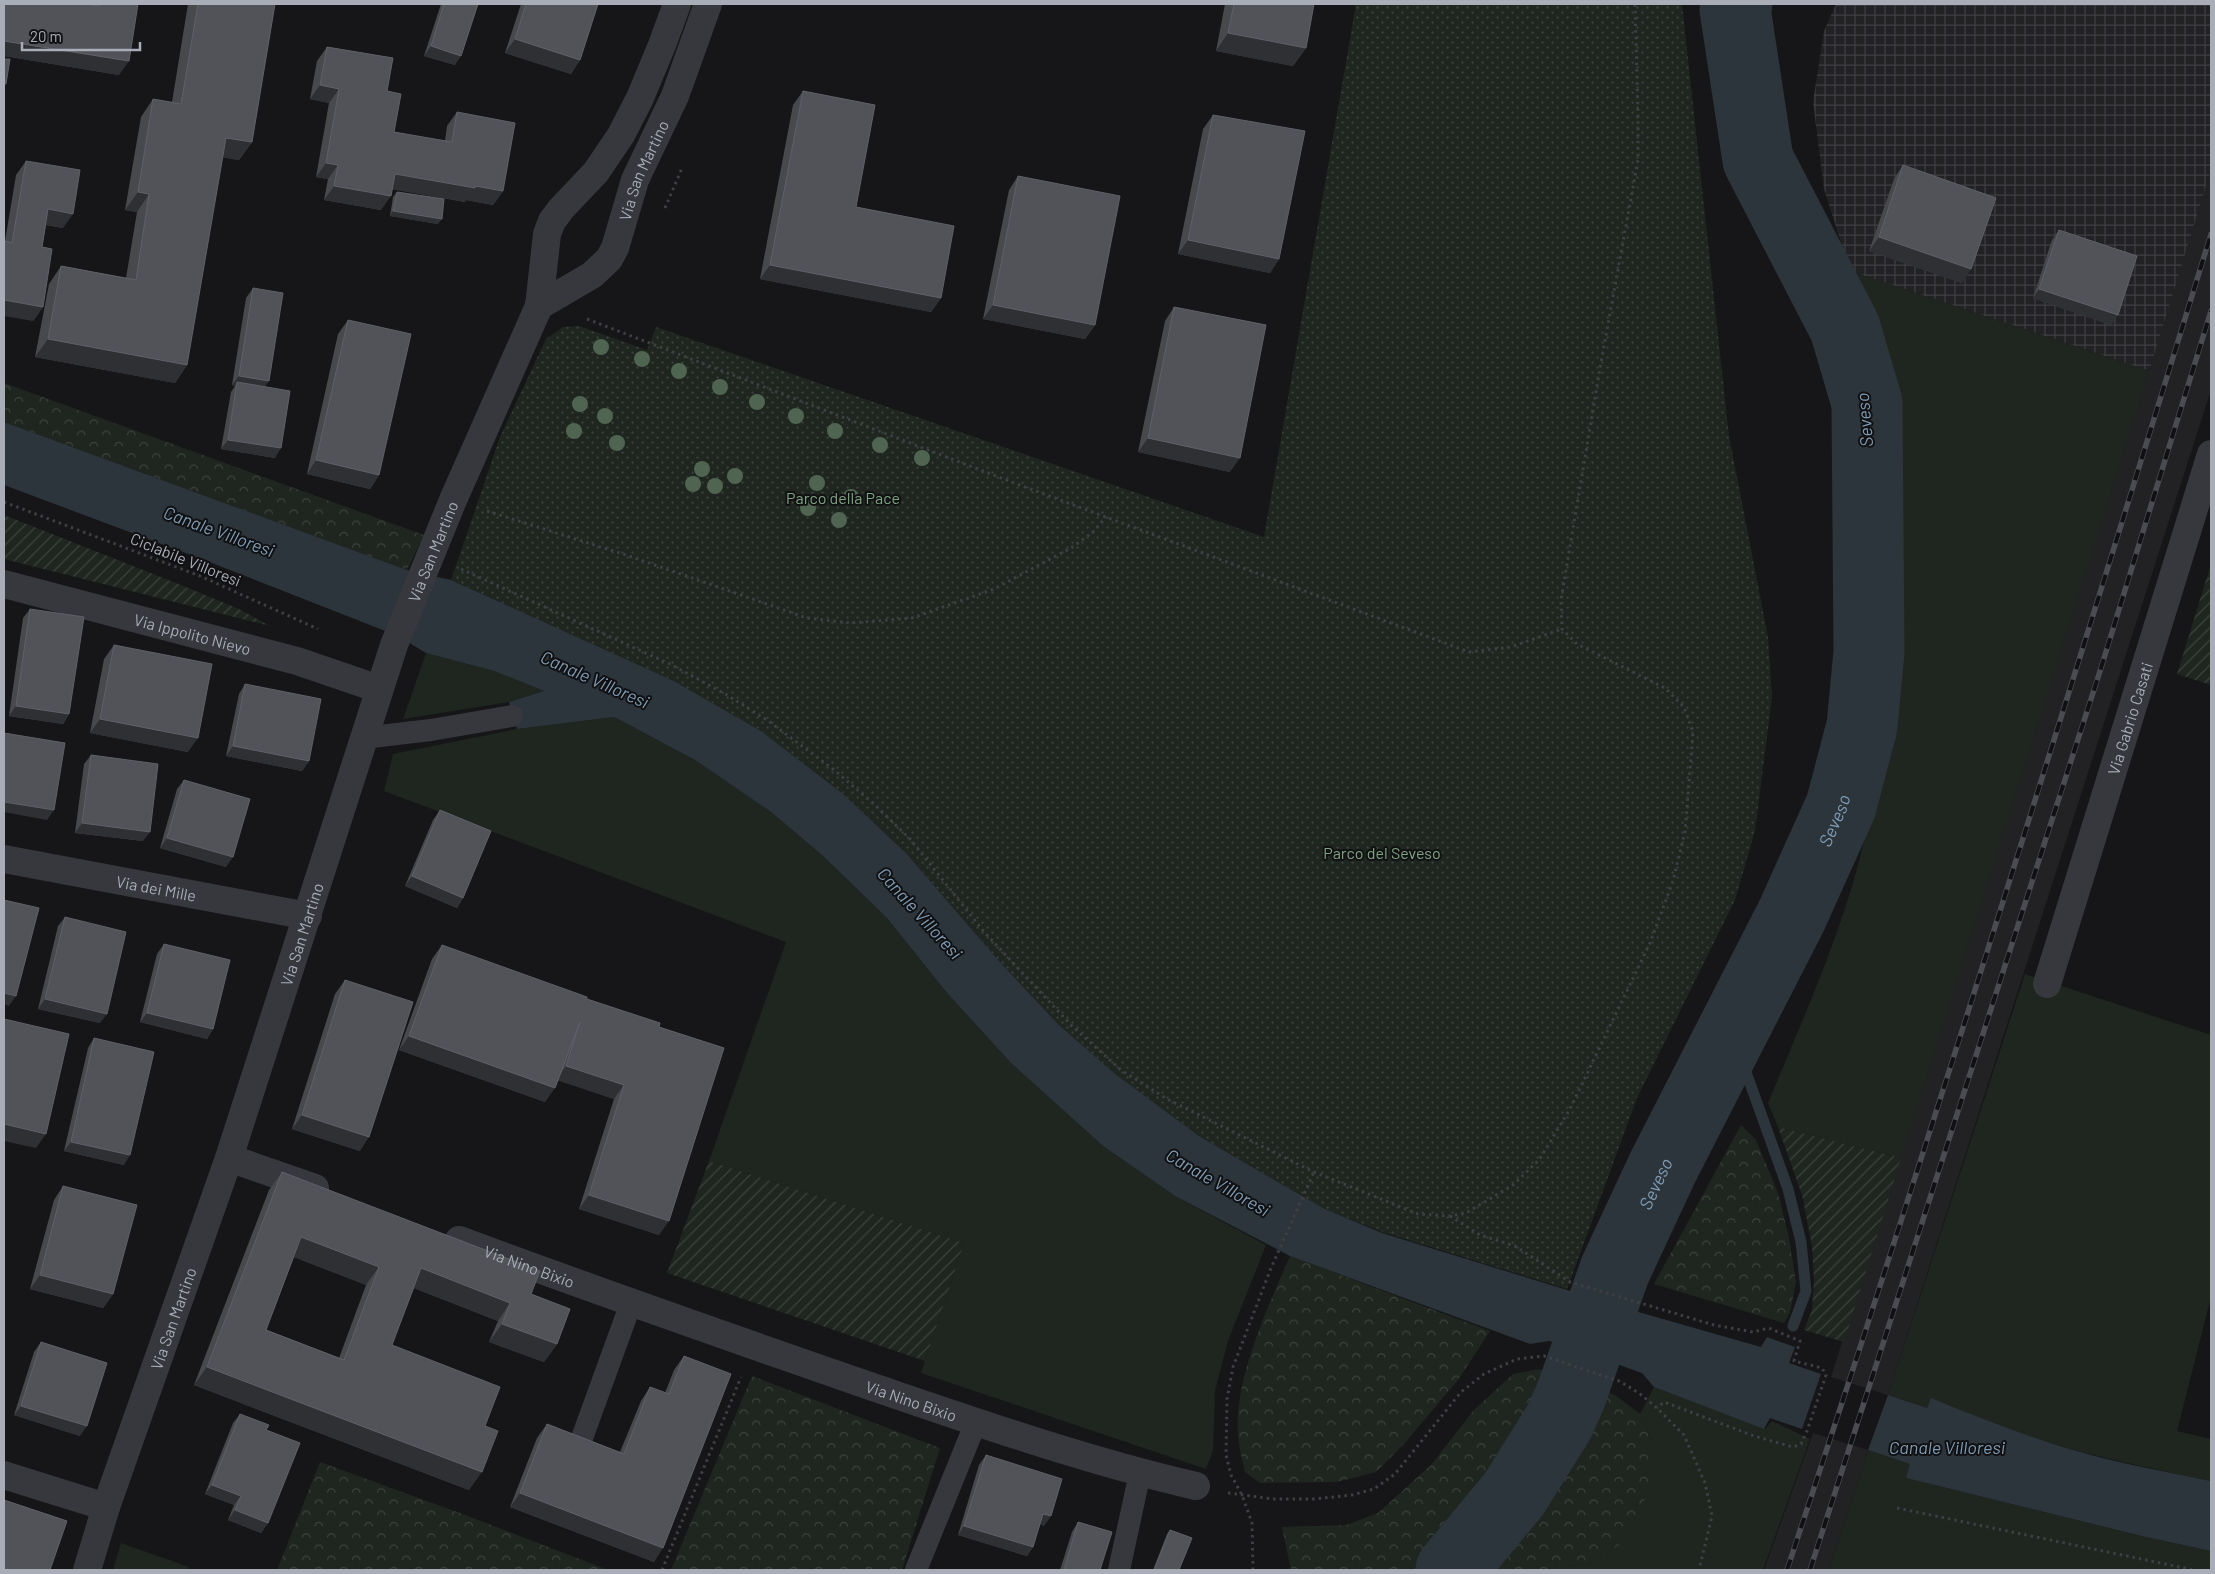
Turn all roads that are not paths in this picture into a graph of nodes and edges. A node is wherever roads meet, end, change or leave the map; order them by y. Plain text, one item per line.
1 (676, 4) edge
2 (708, 4) edge
3 (539, 306) junction
4 (2211, 454) edge
5 (4, 584) edge
6 (379, 689) junction
7 (512, 716) dead end
8 (363, 738) junction
9 (4, 859) edge
10 (308, 916) junction
11 (2047, 984) dead end
12 (229, 1158) junction
13 (341, 1198) edge
14 (435, 1232) edge
15 (631, 1303) junction
16 (976, 1422) junction
17 (582, 1438) edge
18 (1140, 1473) junction
19 (4, 1475) edge
20 (1196, 1486) road end
21 (106, 1507) junction
22 (87, 1570) edge
23 (916, 1570) edge
24 (1119, 1570) edge

1 - 3 street, Via San Martino
2 - 3 street, Via San Martino
3 - 6 street, Via San Martino
4 - 11 street, Via Gabrio Casati
5 - 6 street, Via Ippolito Nievo
6 - 8 street, Via San Martino
7 - 8 lane
8 - 10 street, Via San Martino
9 - 10 street, Via dei Mille
10 - 12 street, Via San Martino
12 - 13 street
12 - 21 street, Via San Martino
14 - 15 street, Via Nino Bixio
15 - 16 street, Via Nino Bixio
15 - 17 lane
16 - 18 street, Via Nino Bixio
16 - 23 lane
18 - 20 street, Via Nino Bixio
18 - 24 lane
19 - 21 street
21 - 22 street, Via San Martino

